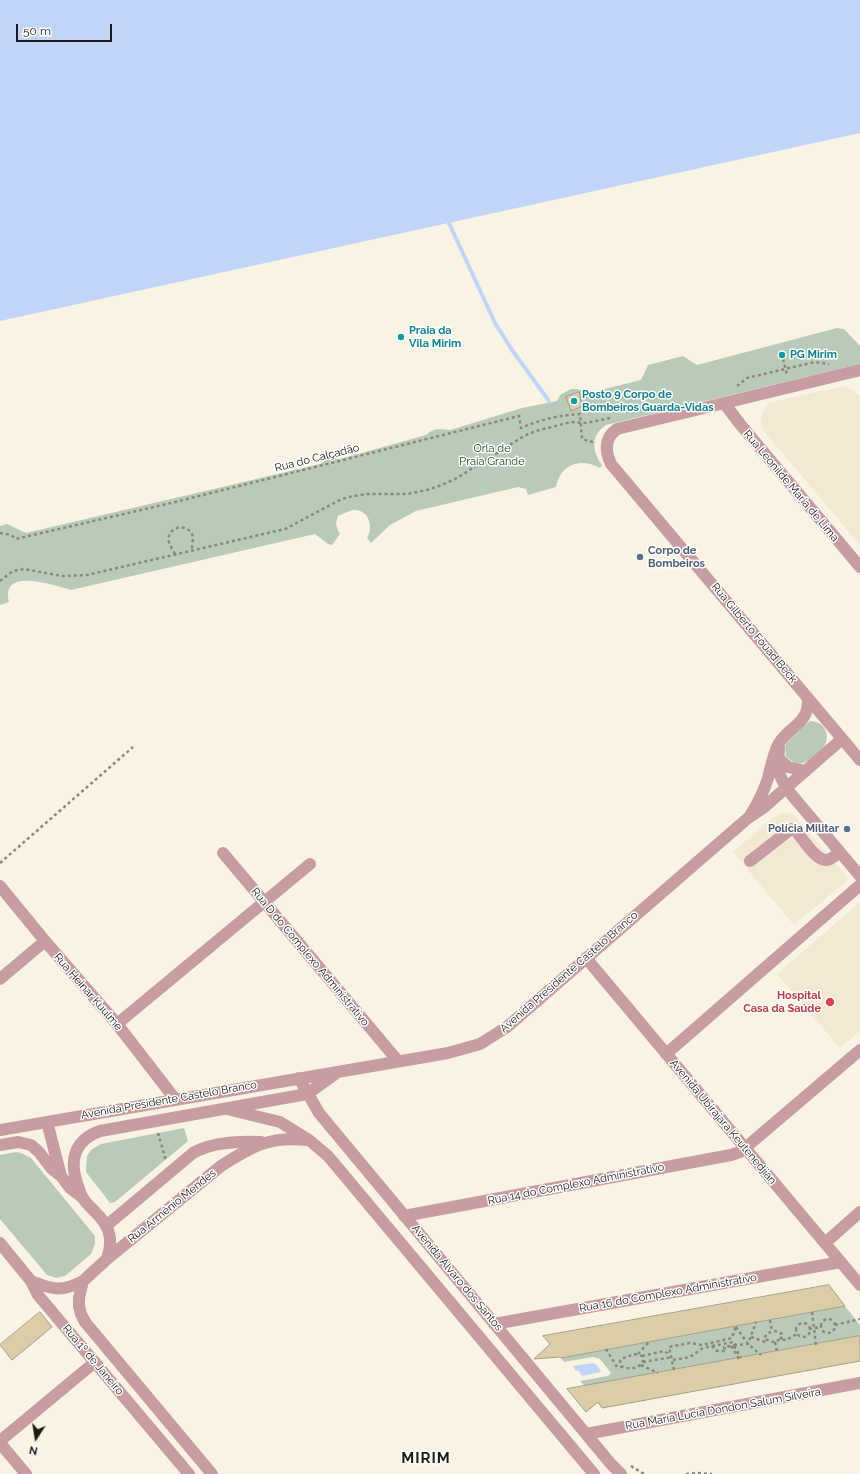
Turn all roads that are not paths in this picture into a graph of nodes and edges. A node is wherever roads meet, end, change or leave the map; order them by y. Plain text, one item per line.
1 (858, 373) edge
2 (724, 403) junction
3 (860, 567) edge
4 (808, 698) junction
5 (823, 716) junction
6 (803, 719) junction
7 (842, 739) junction
8 (779, 744) junction
9 (778, 758) junction
10 (860, 760) edge
11 (806, 771) junction
12 (786, 788) junction
13 (748, 818) junction
14 (840, 852) junction
15 (223, 853) dead end
16 (750, 861) dead end
17 (310, 864) dead end
18 (860, 876) edge
19 (860, 885) edge
20 (0, 886) edge
21 (264, 902) junction
22 (45, 941) junction
23 (586, 958) junction
24 (0, 979) edge
25 (117, 1024) junction
26 (860, 1050) edge
27 (666, 1054) junction
28 (398, 1061) junction
29 (337, 1072) junction
30 (299, 1078) junction
31 (307, 1094) junction
32 (175, 1099) junction
33 (227, 1109) junction
34 (47, 1122) junction
35 (0, 1130) edge
36 (309, 1140) junction
37 (264, 1142) junction
38 (0, 1145) edge
39 (745, 1148) junction
40 (61, 1176) junction
41 (82, 1197) junction
42 (860, 1212) edge
43 (404, 1216) junction
44 (106, 1226) junction
45 (0, 1243) edge
46 (825, 1243) junction
47 (107, 1259) junction
48 (841, 1262) junction
49 (31, 1281) junction
50 (83, 1281) junction
51 (860, 1285) edge
52 (494, 1324) junction
53 (95, 1362) junction
54 (860, 1383) edge
55 (586, 1434) junction
56 (0, 1442) edge
57 (26, 1474) edge
58 (189, 1474) edge
59 (212, 1474) edge
60 (594, 1474) edge
61 (621, 1474) edge

1 - 2 street
2 - 3 street, Rua Leonilde Maria de Lima
2 - 4 street, Rua Gilberto Fouad Beck
4 - 5 street, Rua Gilberto Fouad Beck
4 - 6 street
5 - 6 street
5 - 7 street, Rua Gilberto Fouad Beck
6 - 8 street, Avenida Presidente Castelo Branco
7 - 10 street, Rua Gilberto Fouad Beck
7 - 11 street, Avenida Presidente Castelo Branco
8 - 9 street
8 - 13 street, Avenida Presidente Castelo Branco
9 - 11 street
9 - 12 street
11 - 12 street, Avenida Presidente Castelo Branco
12 - 13 street, Avenida Presidente Castelo Branco
12 - 14 street
13 - 23 street, Avenida Presidente Castelo Branco
14 - 16 street
14 - 18 street
15 - 21 street, Rua D do Complexo Administrativo
17 - 21 street
19 - 27 street
20 - 22 street, Rua Heinar Kuulme
21 - 25 street
21 - 28 street, Rua D do Complexo Administrativo
22 - 24 street
22 - 25 street, Rua Heinar Kuulme
23 - 27 street, Avenida Ubirajara Keutenedjian
23 - 28 street, Avenida Presidente Castelo Branco
25 - 32 street, Rua Heinar Kuulme
26 - 39 street, Rua 14 do Complexo Administrativo
27 - 39 street, Avenida Ubirajara Keutenedjian
28 - 29 street, Avenida Presidente Castelo Branco
29 - 30 street, Avenida Presidente Castelo Branco
29 - 31 street, Avenida Presidente Castelo Branco
30 - 31 street, Avenida Álvaro dos Santos
30 - 32 street, Avenida Presidente Castelo Branco
31 - 33 street, Avenida Presidente Castelo Branco
31 - 43 street, Avenida Álvaro dos Santos
32 - 34 street, Avenida Presidente Castelo Branco
33 - 36 street, Avenida Álvaro dos Santos
33 - 41 street, Avenida Presidente Castelo Branco
34 - 35 street, Avenida Presidente Castelo Branco
34 - 40 street
36 - 37 street, Rua Armênio Mendes
36 - 60 street, Avenida Álvaro dos Santos
37 - 44 street
37 - 47 street, Rua Armênio Mendes
38 - 40 street
39 - 43 street, Rua 14 do Complexo Administrativo
39 - 46 street, Avenida Ubirajara Keutenedjian
40 - 41 street
41 - 44 street
42 - 46 street
43 - 52 street, Avenida Álvaro dos Santos
44 - 47 street
45 - 49 street, Rua 1º de Janeiro
46 - 48 street, Avenida Ubirajara Keutenedjian
47 - 50 street, Rua Armênio Mendes
48 - 51 street, Avenida Ubirajara Keutenedjian
48 - 52 street, Rua 16 do Complexo Administrativo
49 - 50 street
49 - 53 street, Rua 1º de Janeiro
50 - 59 street, Rua 1º de Janeiro
52 - 55 street, Avenida Álvaro dos Santos
53 - 56 street
53 - 58 street, Rua 1º de Janeiro
54 - 55 street, Rua Maria Lúcia Dondon Salum Silveira
55 - 61 street, Avenida Álvaro dos Santos
56 - 57 street

